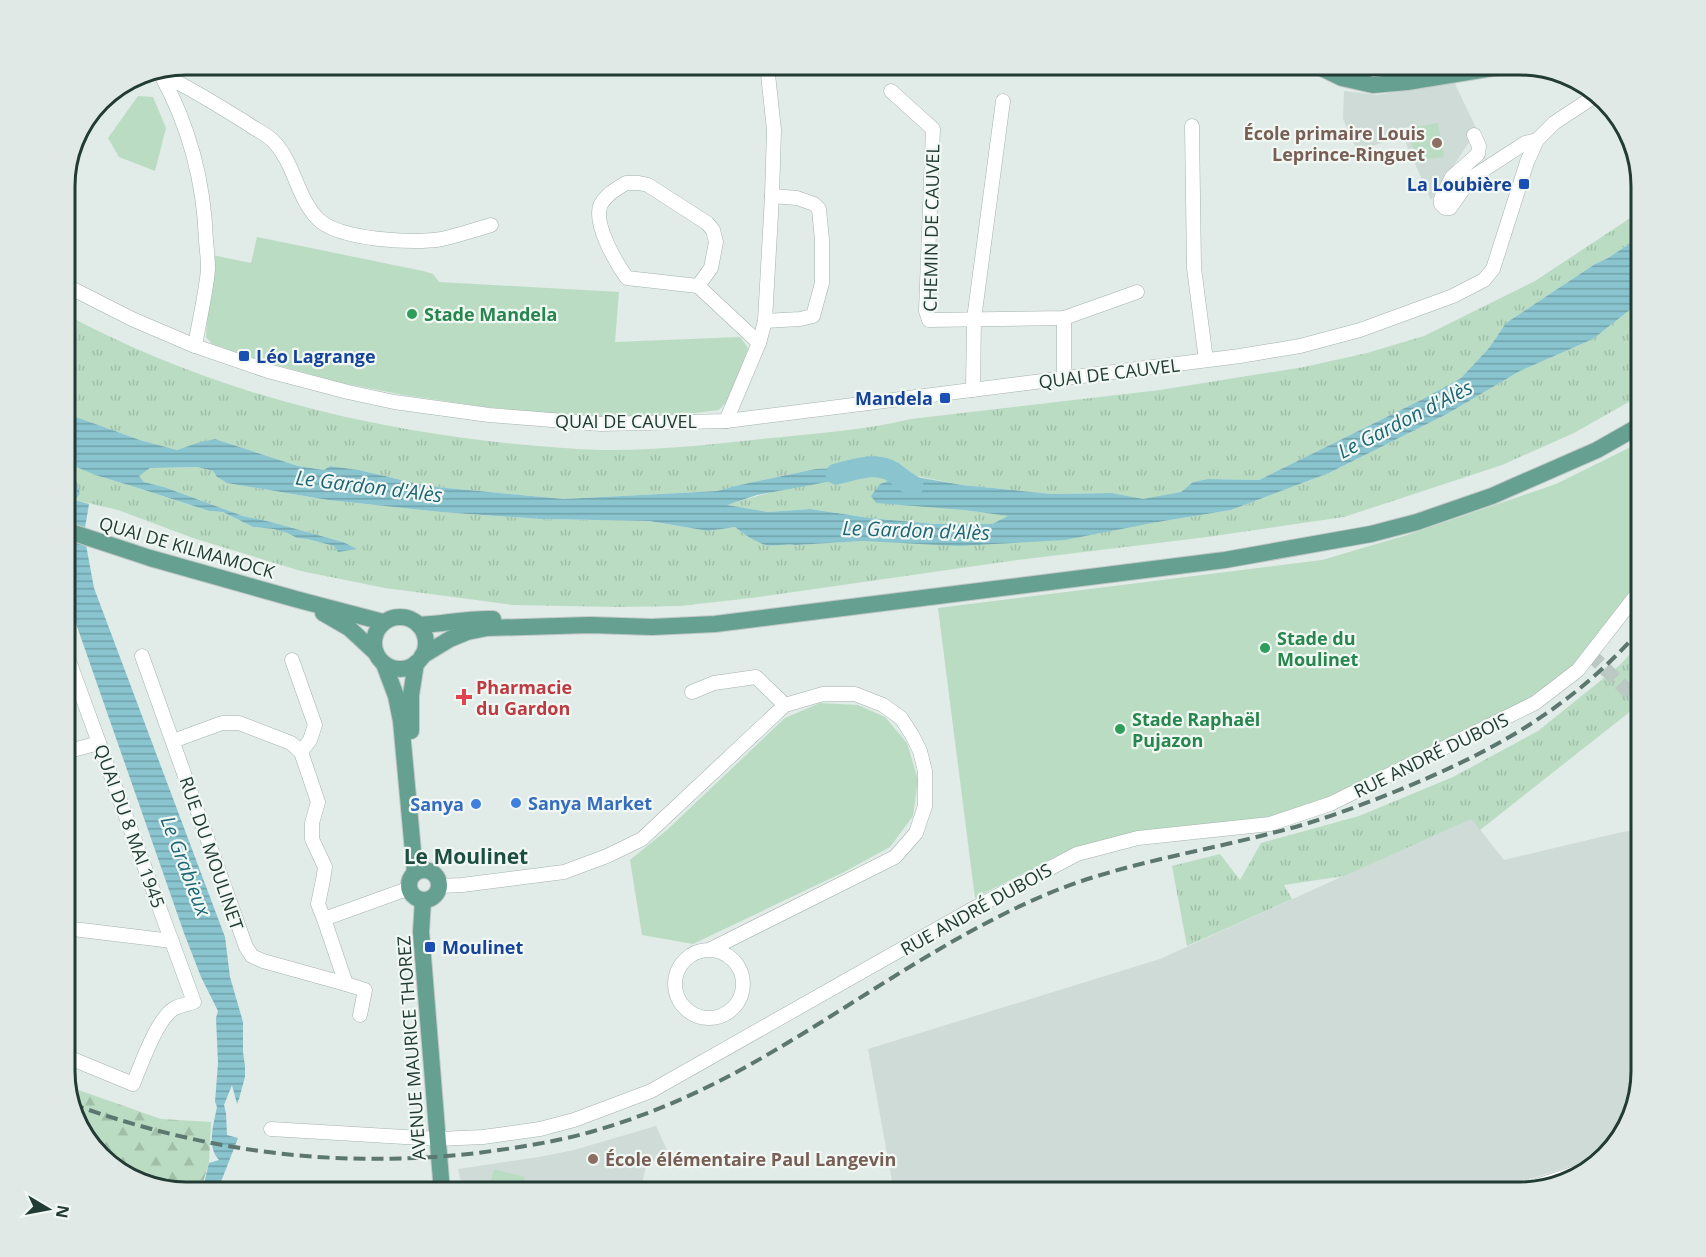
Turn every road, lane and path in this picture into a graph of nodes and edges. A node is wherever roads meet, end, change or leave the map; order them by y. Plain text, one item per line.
1 (769, 75) edge
2 (1336, 75) edge
3 (1381, 75) edge
4 (1444, 75) edge
5 (168, 76) edge
6 (163, 77) edge
7 (1373, 85) junction
8 (891, 91) dead end
9 (1590, 99) edge
10 (1003, 101) dead end
11 (1192, 126) dead end
12 (1474, 135) dead end
13 (1537, 140) junction
14 (772, 196) junction
15 (491, 225) dead end
16 (698, 286) junction
17 (75, 290) edge
18 (1137, 292) dead end
19 (1064, 318) junction
20 (974, 319) junction
21 (765, 321) junction
22 (759, 343) junction
23 (195, 346) junction
24 (1206, 360) junction
25 (1064, 379) junction
26 (973, 390) junction
27 (726, 421) junction
28 (1631, 431) edge
29 (75, 533) edge
30 (299, 600) junction
31 (1631, 602) edge
32 (383, 622) junction
33 (418, 624) junction
34 (557, 626) junction
35 (142, 656) dead end
36 (380, 658) junction
37 (292, 660) dead end
38 (419, 660) junction
39 (75, 678) edge
40 (692, 692) dead end
41 (785, 705) junction
42 (173, 741) junction
43 (99, 743) junction
44 (75, 749) edge
45 (301, 752) junction
46 (417, 877) junction
47 (440, 886) junction
48 (423, 900) junction
49 (324, 919) junction
50 (75, 929) edge
51 (172, 941) junction
52 (711, 949) junction
53 (346, 984) junction
54 (360, 1015) dead end
55 (75, 1060) edge
56 (272, 1129) dead end
57 (438, 1138) junction
58 (441, 1182) edge

1 - 14 street
2 - 7 main road
3 - 7 street
4 - 7 main road
5 - 15 street
6 - 23 street
8 - 20 street, CHEMIN DE CAUVEL
9 - 13 street, QUAI DE CAUVEL
10 - 20 street
11 - 24 street, QUAI DE CAUVEL
12 - 13 street
13 - 24 street, QUAI DE CAUVEL
14 - 21 street
14 - 21 street
16 - 16 street
16 - 22 street
17 - 23 street, QUAI DE CAUVEL
18 - 19 street, CHEMIN DE CAUVEL
19 - 20 street, CHEMIN DE CAUVEL
19 - 25 street
20 - 26 street
21 - 22 street
22 - 27 street
23 - 27 street, QUAI DE CAUVEL
24 - 25 street, QUAI DE CAUVEL
25 - 26 street, QUAI DE CAUVEL
26 - 27 street, QUAI DE CAUVEL
28 - 34 main road
29 - 30 main road, QUAI DE KILMAMOCK
30 - 32 main road, QUAI DE KILMAMOCK
30 - 36 main road, QUAI DE KILMAMOCK
31 - 57 street, RUE ANDRÉ DUBOIS
32 - 33 main road
32 - 36 main road
33 - 34 main road
33 - 38 main road
34 - 38 main road
35 - 42 street, RUE DU MOULINET
36 - 38 main road
36 - 46 main road
37 - 45 street
38 - 46 main road
39 - 43 street, QUAI DU 8 MAI 1945
40 - 41 street
41 - 47 street
41 - 52 street
42 - 45 street
42 - 53 street, RUE DU MOULINET
43 - 44 street
43 - 51 street, QUAI DU 8 MAI 1945
45 - 49 street, RUE DU MOULINET
46 - 47 main road
46 - 48 main road
46 - 49 street
47 - 48 main road
48 - 57 main road, AVENUE MAURICE THOREZ
49 - 53 street, RUE DU MOULINET
50 - 51 street
51 - 55 street, QUAI DU 8 MAI 1945
52 - 52 street
53 - 54 street, RUE DU MOULINET
56 - 57 street, RUE ANDRÉ DUBOIS
57 - 58 main road, AVENUE MAURICE THOREZ

